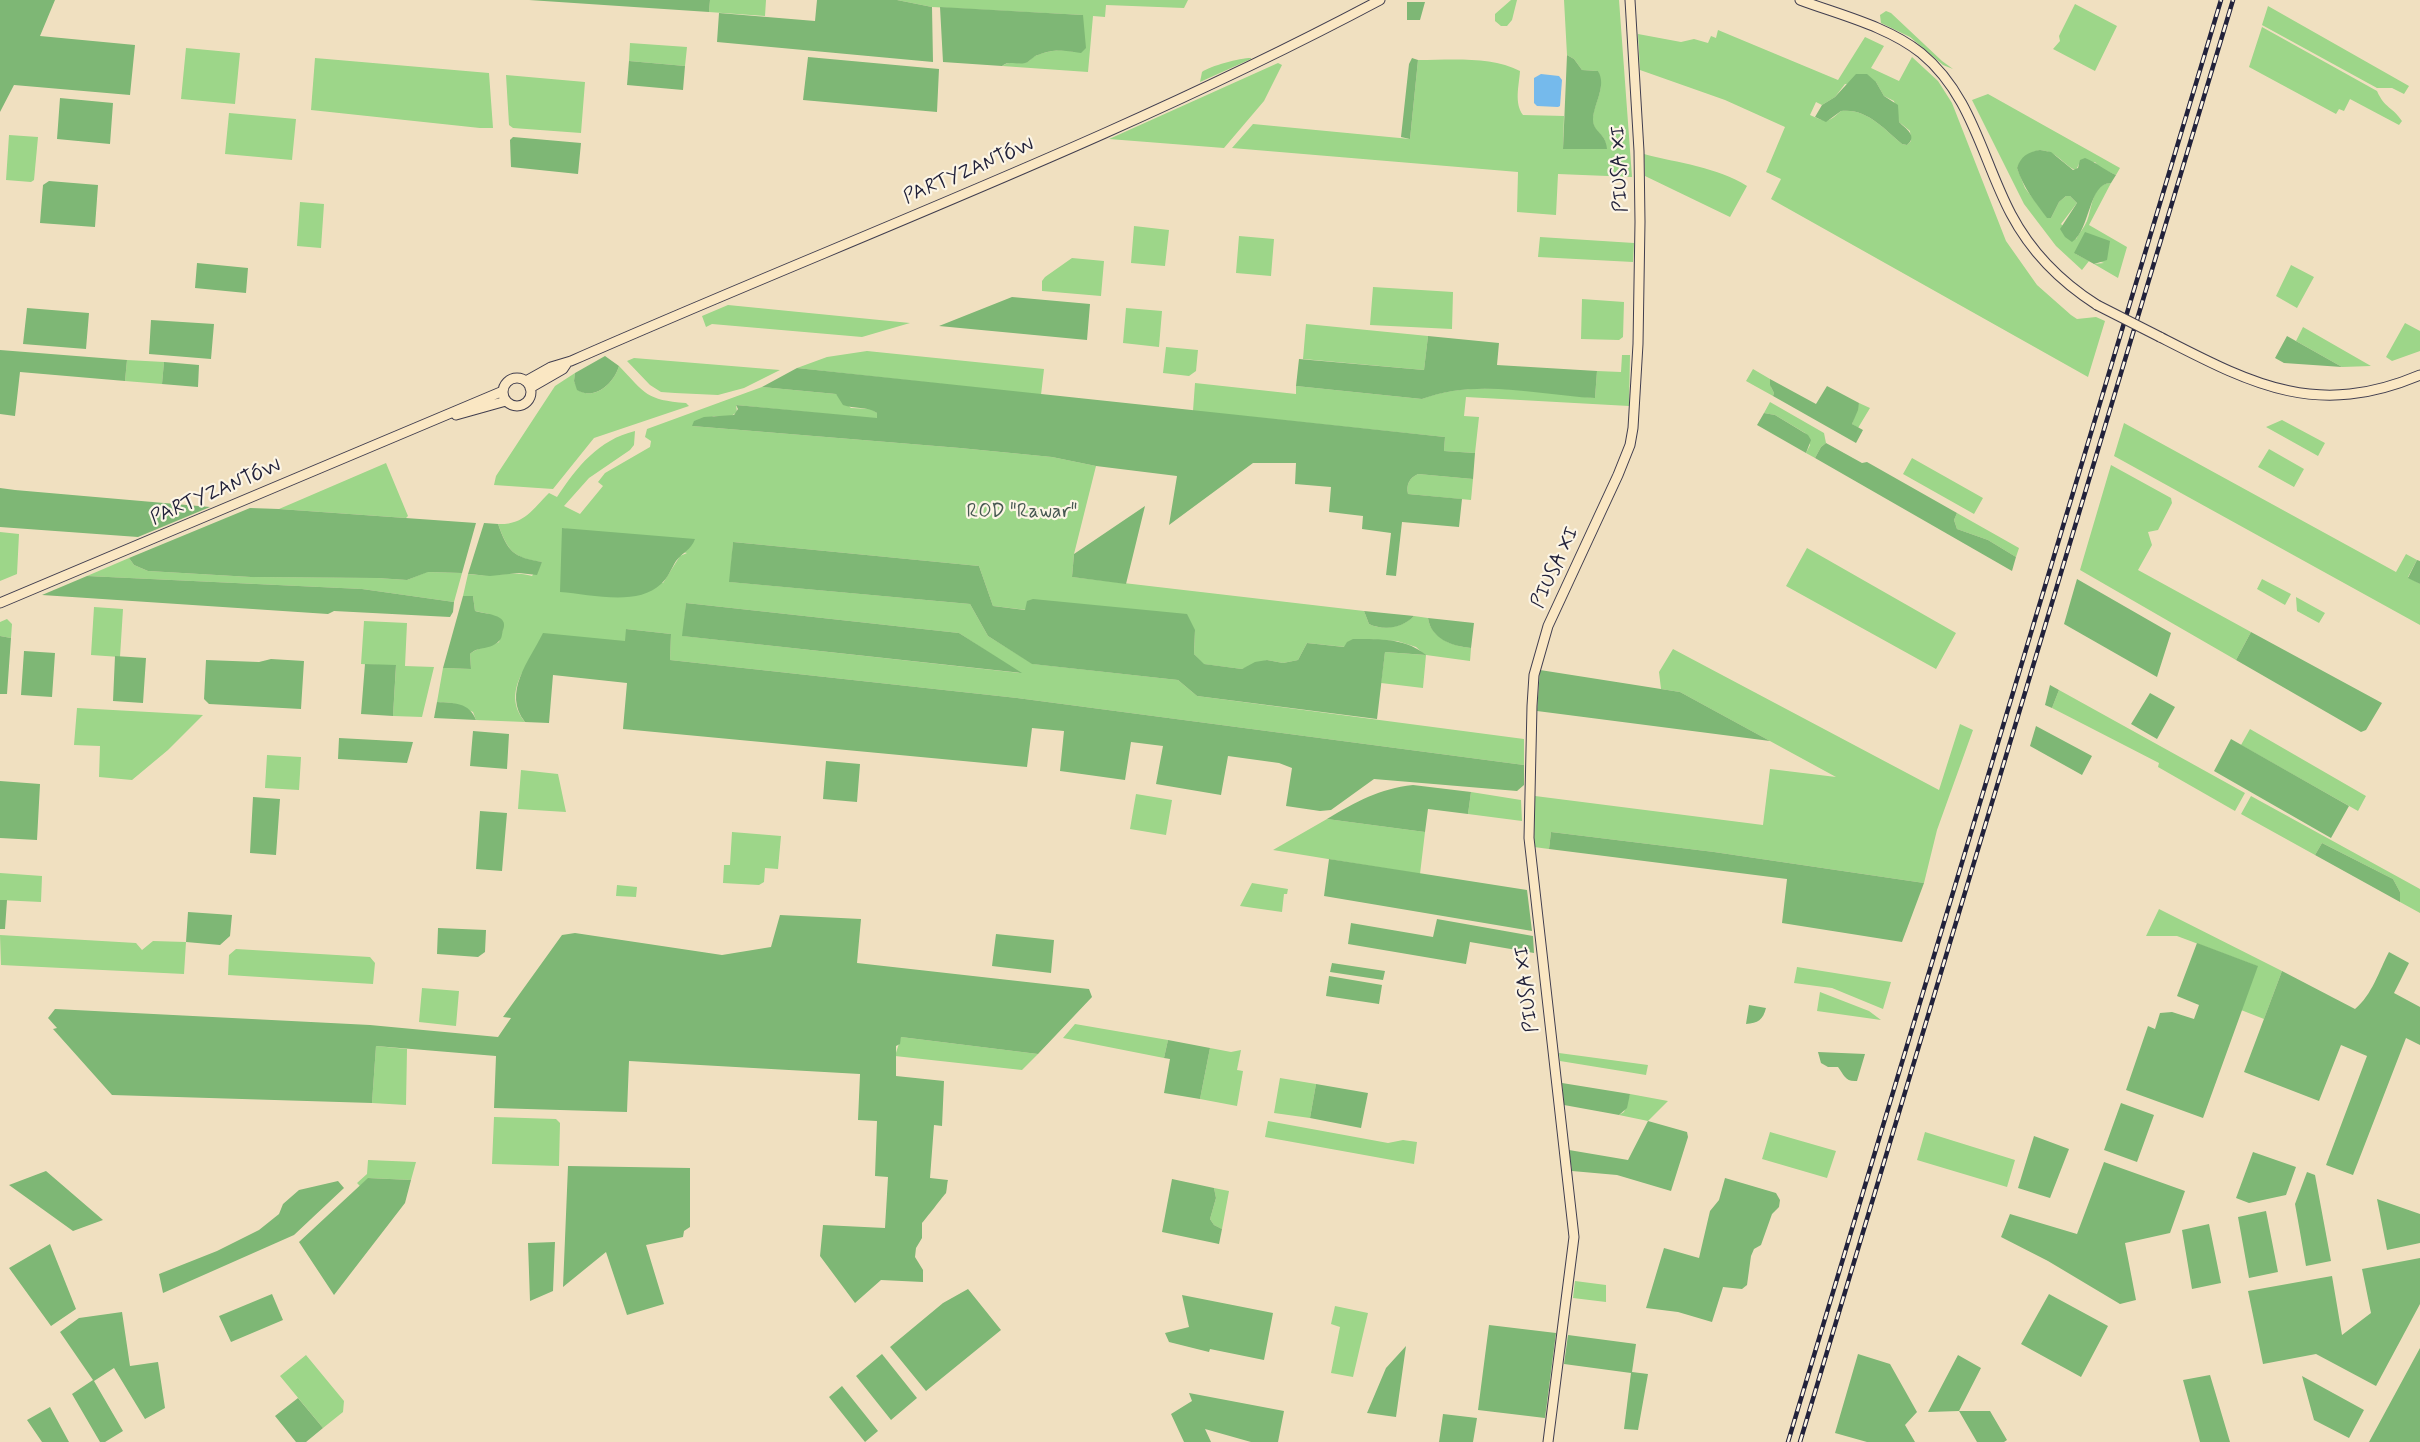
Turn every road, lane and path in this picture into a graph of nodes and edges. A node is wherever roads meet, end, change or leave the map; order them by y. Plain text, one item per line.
1 (1380, 0) edge
2 (1630, 0) edge
3 (1800, 0) edge
4 (2420, 375) edge
5 (528, 385) junction
6 (503, 391) junction
7 (506, 401) junction
8 (445, 416) junction
9 (0, 603) edge
10 (1548, 1442) edge

1 - 5 street, PARTYZANTÓW
2 - 10 street, PIUSA XI
3 - 4 street, bridge
5 - 6 street
5 - 7 street
6 - 7 street
6 - 8 street, PARTYZANTÓW
7 - 8 street, PARTYZANTÓW
8 - 9 street, PARTYZANTÓW

